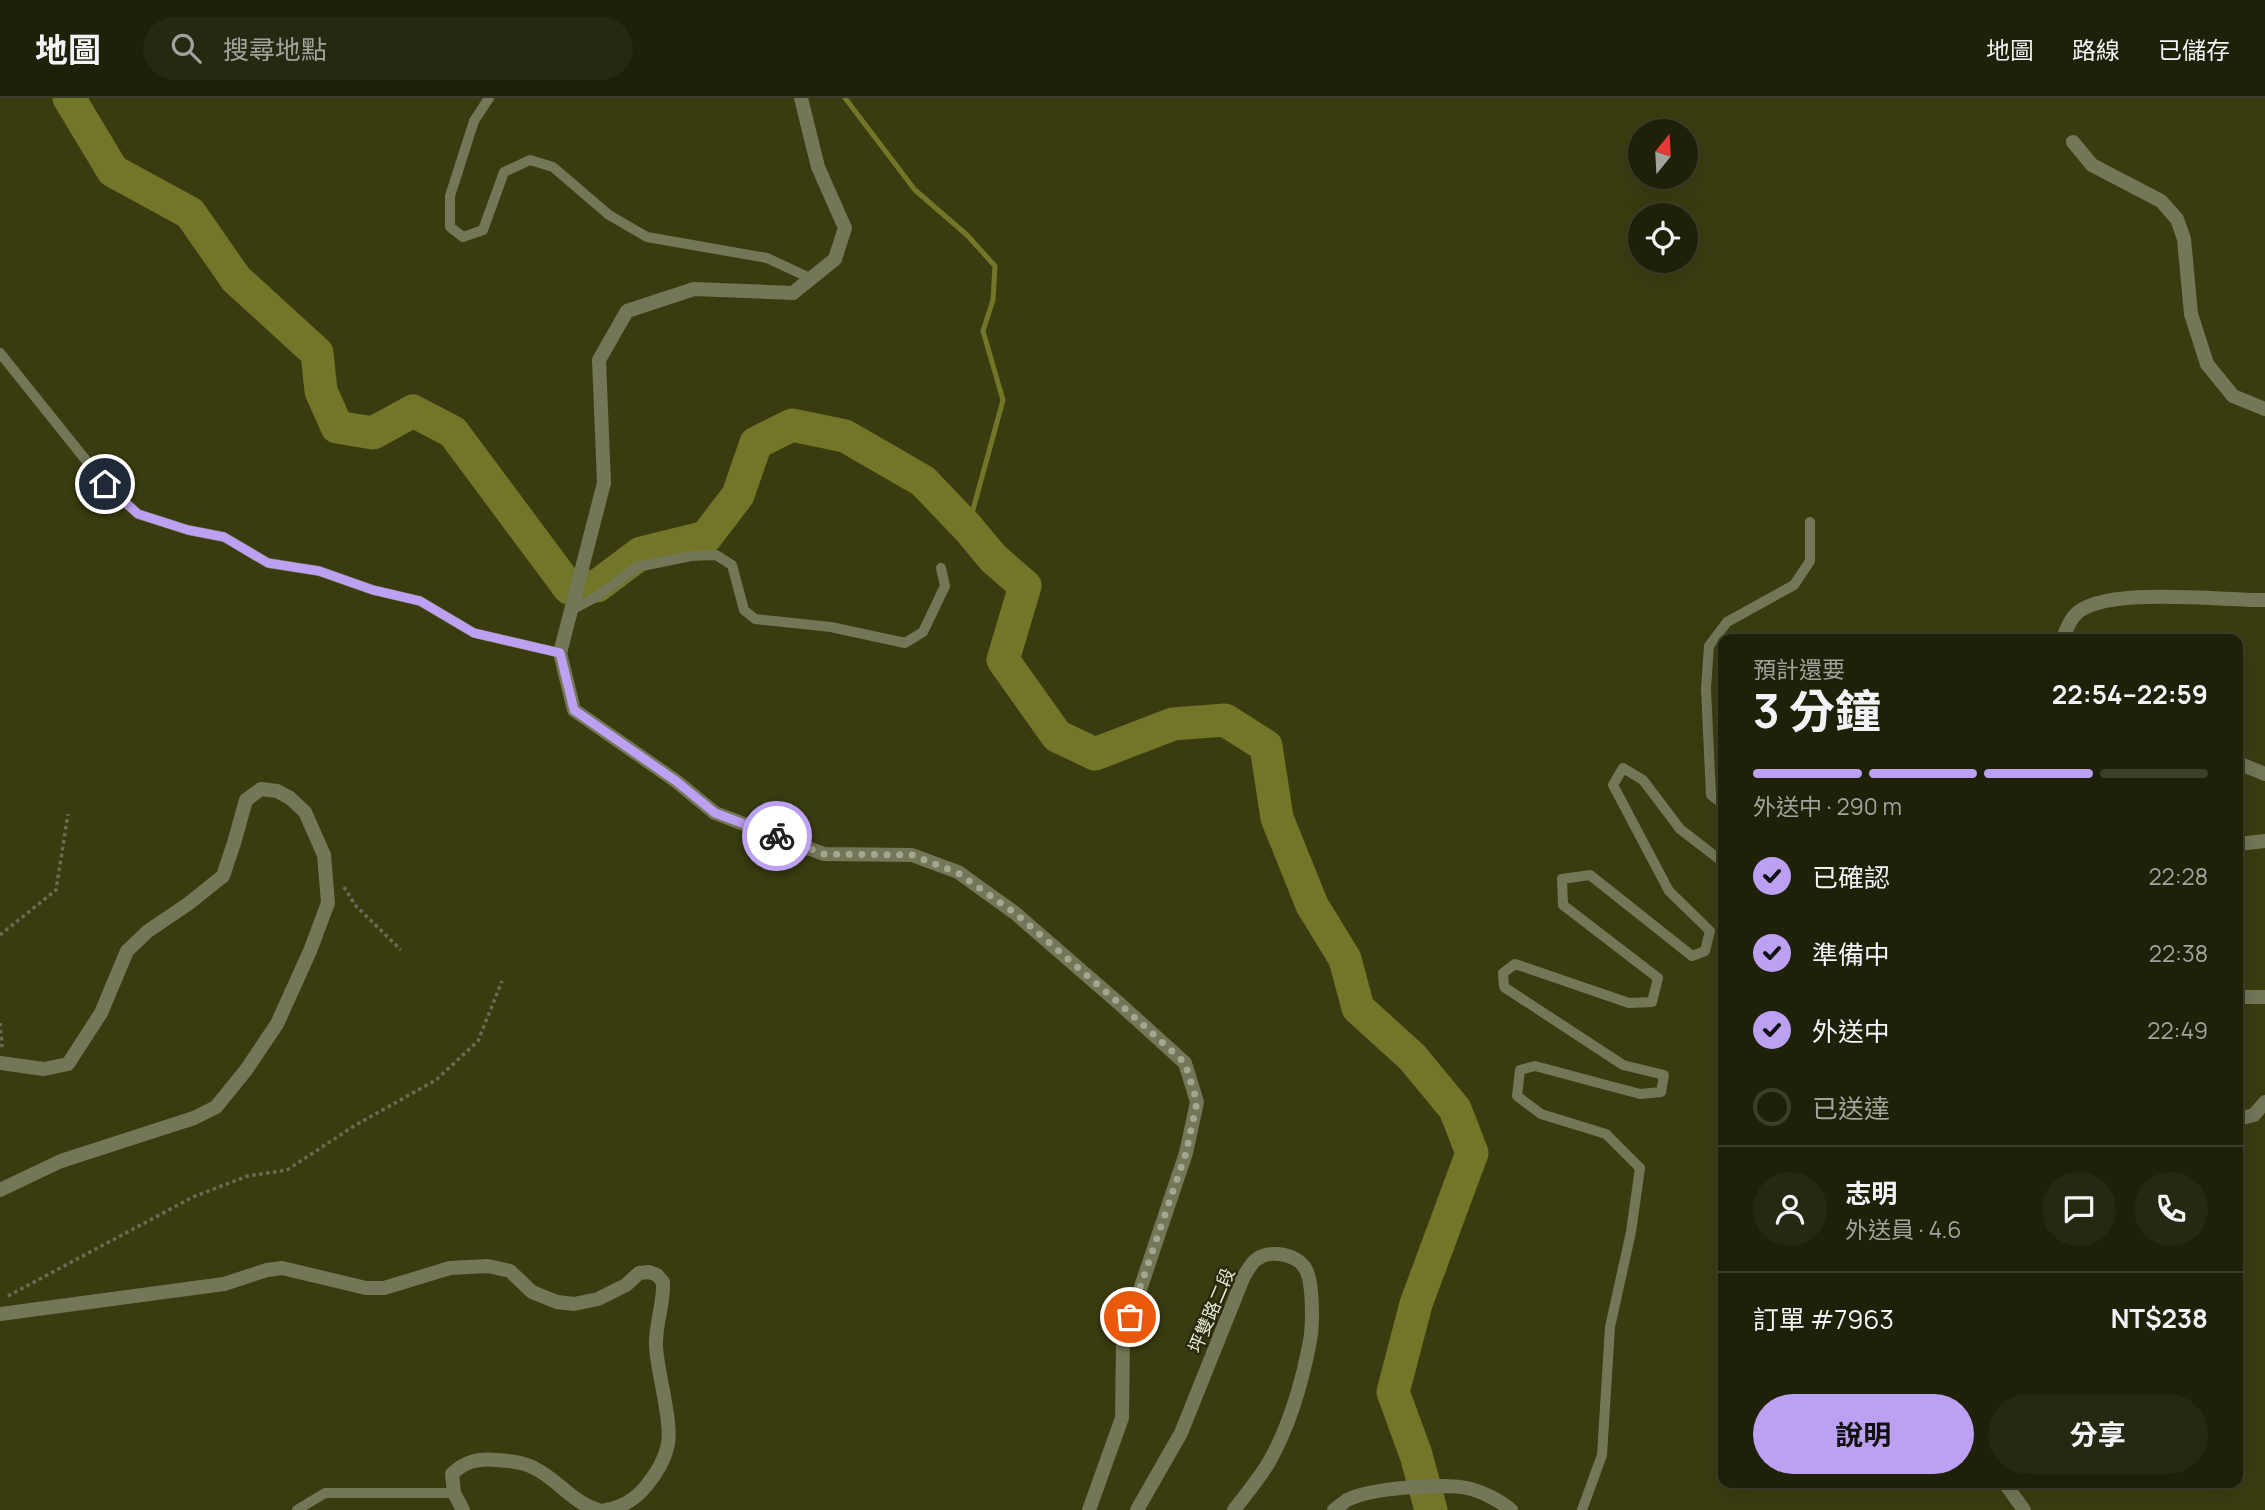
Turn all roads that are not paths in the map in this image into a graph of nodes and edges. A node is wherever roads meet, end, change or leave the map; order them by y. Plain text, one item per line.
1 (489, 98) edge
2 (801, 98) edge
3 (2073, 142) dead end
4 (812, 279) junction
5 (0, 353) edge
6 (2265, 409) edge
7 (1811, 522) dead end
8 (941, 568) dead end
9 (2265, 600) edge
10 (571, 610) junction
11 (1718, 634) edge
12 (1718, 634) edge
13 (2065, 634) edge
14 (560, 653) junction
15 (2243, 765) edge
16 (2265, 774) edge
17 (1718, 800) edge
18 (2265, 841) edge
19 (2243, 843) edge
20 (1718, 858) edge
21 (2243, 997) edge
22 (2265, 997) edge
23 (1, 1063) edge
24 (2265, 1102) edge
25 (2243, 1118) edge
26 (0, 1190) edge
27 (0, 1314) edge
28 (2008, 1488) edge
29 (454, 1493) junction
30 (297, 1510) edge
31 (463, 1510) edge
32 (598, 1510) edge
33 (606, 1510) edge
34 (1089, 1510) edge
35 (1137, 1510) edge
36 (1234, 1510) edge
37 (1334, 1510) edge
38 (1511, 1510) edge
39 (1583, 1510) edge
40 (2024, 1510) edge

1 - 4 lane
2 - 4 street
3 - 6 street
4 - 10 street
5 - 14 lane
7 - 12 lane
8 - 10 lane
9 - 13 street
10 - 14 street
11 - 17 lane
14 - 34 street
15 - 16 street
18 - 19 street
20 - 39 lane
21 - 22 street
23 - 26 street
24 - 25 street
27 - 33 street
28 - 40 street
29 - 30 lane
29 - 31 street
29 - 32 street
35 - 36 street, 坪雙路二段
37 - 38 street

